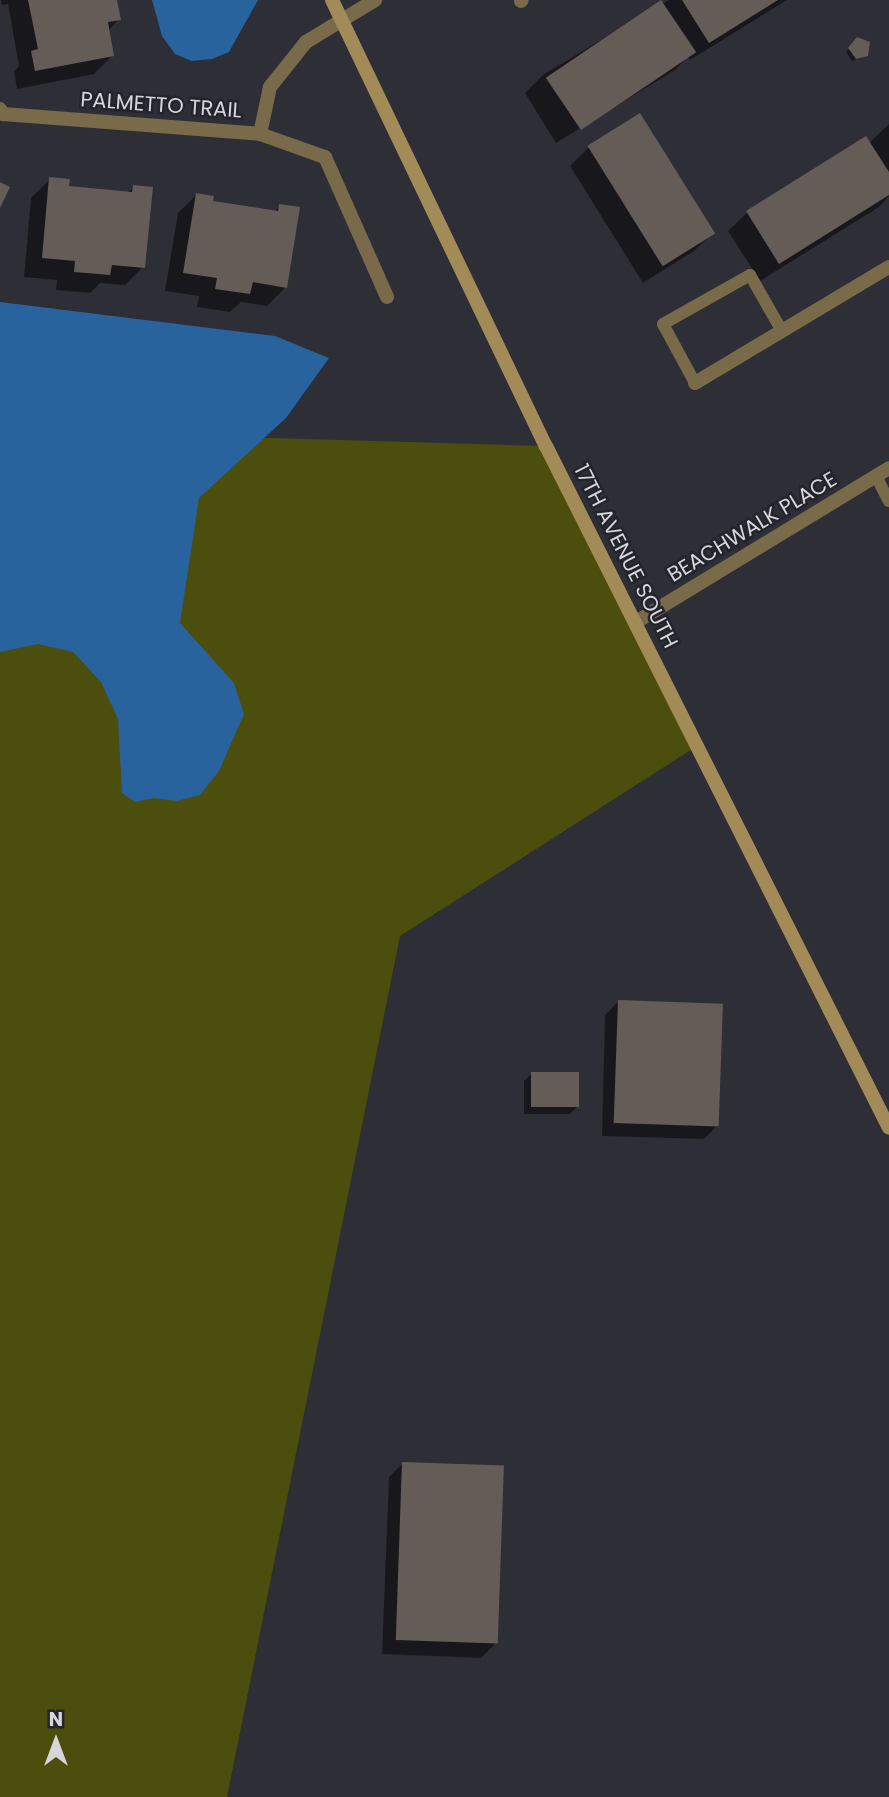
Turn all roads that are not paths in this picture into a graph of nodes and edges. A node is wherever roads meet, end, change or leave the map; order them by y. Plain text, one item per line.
1 (332, 0) edge
2 (375, 0) edge
3 (341, 20) junction
4 (0, 109) edge
5 (260, 134) junction
6 (889, 267) edge
7 (387, 297) dead end
8 (782, 331) junction
9 (695, 383) joint
10 (883, 472) edge
11 (889, 501) edge
12 (636, 622) junction
13 (889, 1128) edge

1 - 3 street, 17TH AVENUE SOUTH
2 - 3 street, PALMETTO TRAIL
3 - 5 street, PALMETTO TRAIL
3 - 12 street, 17TH AVENUE SOUTH
4 - 5 street, PALMETTO TRAIL
5 - 7 street
6 - 8 street
8 - 9 street
8 - 9 lane
10 - 11 lane
10 - 12 street, BEACHWALK PLACE
12 - 13 street, 17TH AVENUE SOUTH

